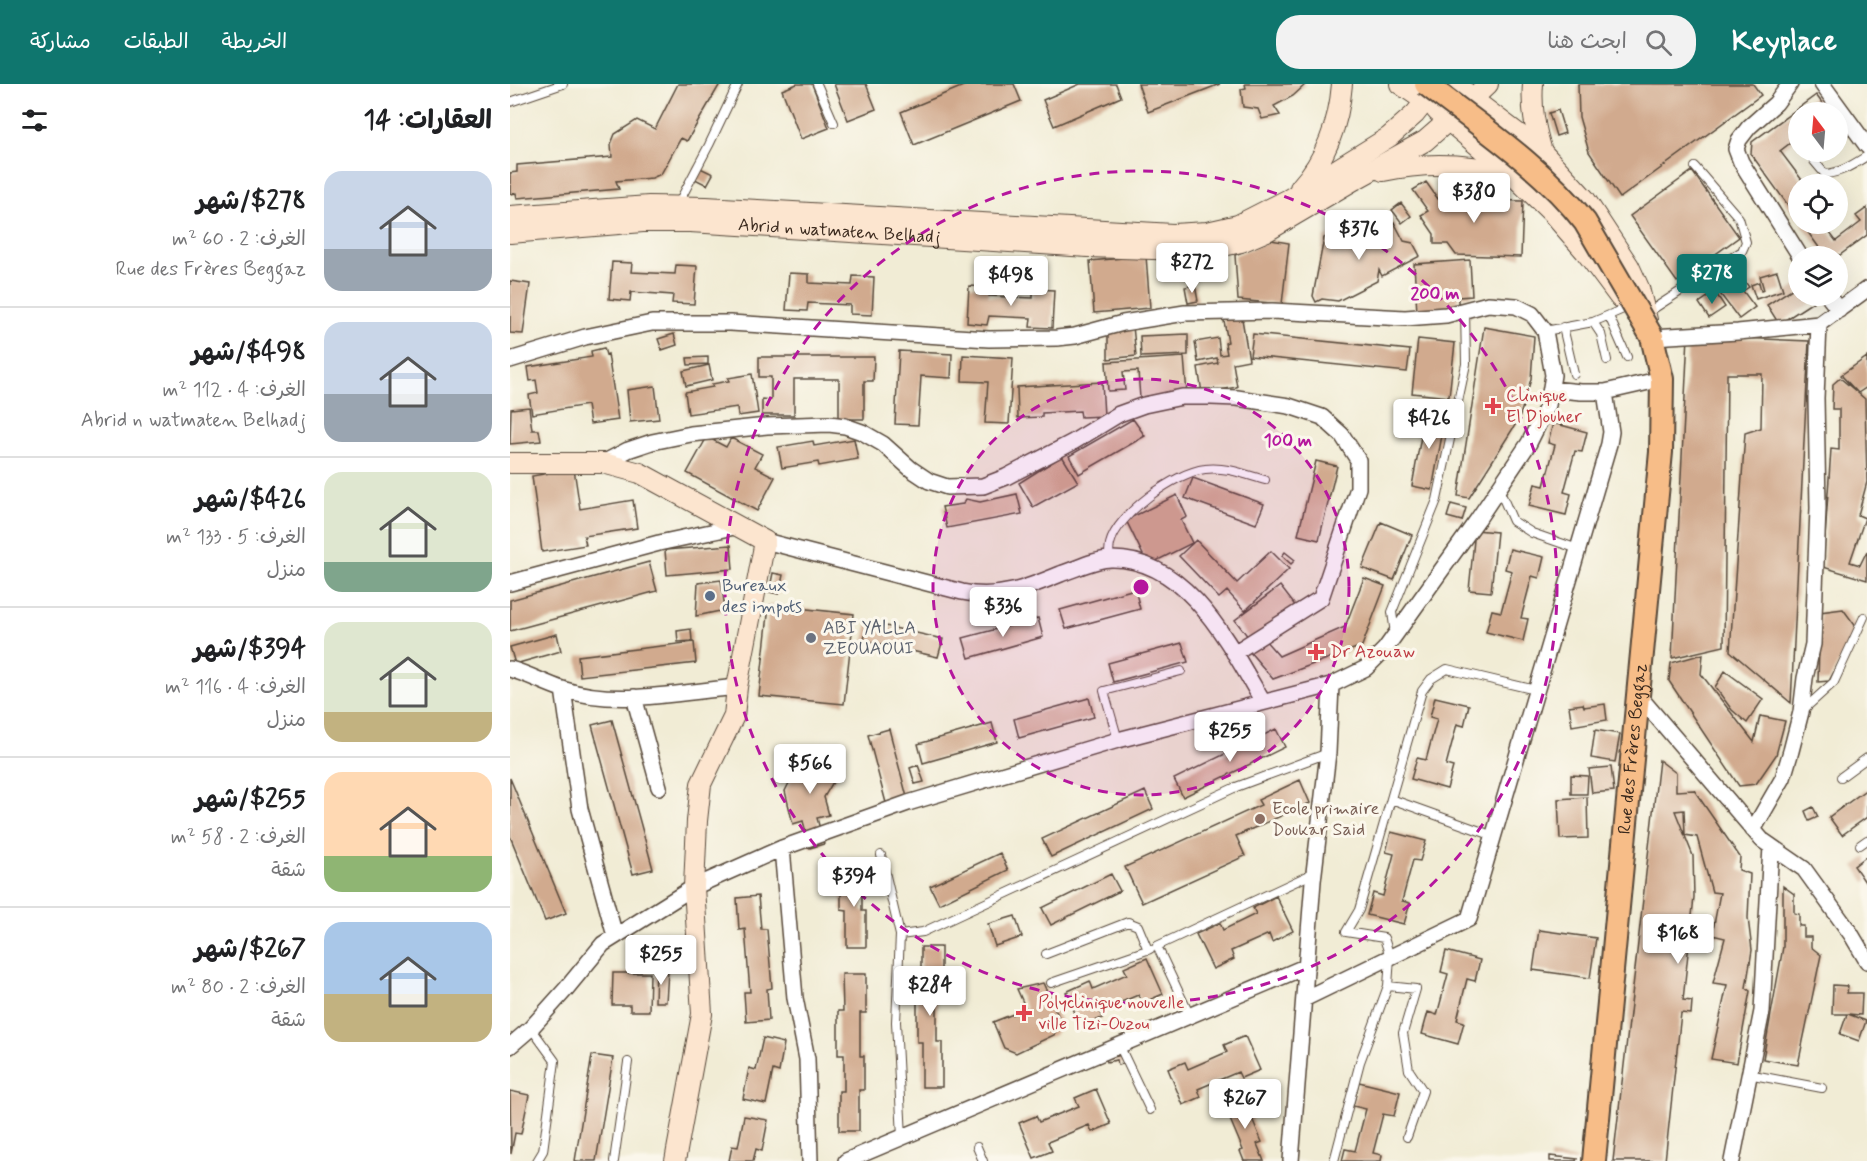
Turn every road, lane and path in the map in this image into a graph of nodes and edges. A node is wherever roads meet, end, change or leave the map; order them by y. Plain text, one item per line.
1 (563, 84) edge
2 (738, 84) edge
3 (817, 84) edge
4 (1342, 84) edge
5 (1400, 84) edge
6 (1488, 84) edge
7 (1533, 84) edge
8 (1790, 84) edge
9 (1822, 84) edge
10 (1447, 100) edge
11 (510, 102) edge
12 (1831, 102) edge
13 (834, 123) dead end
14 (1848, 129) edge
15 (1867, 146) edge
16 (1542, 152) junction
17 (1867, 156) edge
18 (1816, 162) edge
19 (1695, 167) dead end
20 (1513, 175) junction
21 (1354, 180) junction
22 (1289, 199) junction
23 (676, 206) junction
24 (510, 216) edge
25 (510, 232) edge
26 (1794, 246) edge
27 (1867, 289) edge
28 (1836, 306) edge
29 (1465, 309) junction
30 (1839, 310) junction
31 (1637, 311) junction
32 (1609, 316) junction
33 (1593, 322) junction
34 (1819, 324) junction
35 (1563, 327) junction
36 (1545, 331) junction
37 (1652, 337) junction
38 (1627, 357) dead end
39 (510, 360) edge
40 (1607, 360) dead end
41 (1574, 374) dead end
42 (1662, 379) junction
43 (1551, 389) junction
44 (1605, 392) junction
45 (510, 463) edge
46 (603, 463) junction
47 (1265, 480) dead end
48 (1499, 488) junction
49 (740, 526) junction
50 (765, 541) junction
51 (1578, 549) junction
52 (1109, 558) junction
53 (510, 583) edge
54 (1864, 617) dead end
55 (1395, 636) junction
56 (1234, 653) junction
57 (510, 669) edge
58 (1181, 671) dead end
59 (1331, 685) junction
60 (737, 687) junction
61 (562, 690) junction
62 (1536, 690) junction
63 (1639, 696) junction
64 (634, 697) junction
65 (1263, 702) junction
66 (1801, 712) junction
67 (1118, 740) junction
68 (1328, 753) junction
69 (1867, 758) edge
70 (1841, 777) dead end
71 (659, 787) dead end
72 (1391, 799) junction
73 (1753, 830) junction
74 (1494, 836) junction
75 (1771, 846) junction
76 (782, 848) junction
77 (881, 855) dead end
78 (1314, 873) junction
79 (694, 887) junction
80 (900, 935) junction
81 (615, 936) junction
82 (1157, 946) junction
83 (1148, 950) junction
84 (1046, 954) dead end
85 (1390, 957) junction
86 (1867, 961) edge
87 (1307, 966) junction
88 (1051, 983) dead end
89 (1388, 986) junction
90 (1304, 999) junction
91 (1190, 1016) junction
92 (531, 1028) junction
93 (1119, 1045) junction
94 (510, 1046) edge
95 (628, 1062) dead end
96 (1748, 1074) junction
97 (1822, 1088) dead end
98 (1150, 1110) dead end
99 (902, 1137) junction
100 (1407, 1137) dead end
101 (977, 1147) dead end
102 (537, 1161) edge
103 (614, 1161) edge
104 (675, 1161) edge
105 (810, 1161) edge
106 (846, 1161) edge
107 (983, 1161) edge
108 (1291, 1161) edge
109 (1334, 1161) edge
110 (1594, 1161) edge
111 (1732, 1161) edge

1 - 11 lane
2 - 23 lane
3 - 13 lane
4 - 22 main road
5 - 10 main road
6 - 10 main road
7 - 16 main road
8 - 26 street
9 - 12 street
10 - 16 main road
10 - 20 main road
10 - 21 main road, Abrid n watmaten Belhadj
10 - 22 main road
10 - 37 main road, Rue des Frères Beggaz, bridge
14 - 15 street
16 - 31 main road
17 - 18 lane
19 - 31 lane
20 - 21 main road
20 - 31 main road
21 - 25 main road, Abrid n watmaten Belhadj
22 - 23 main road
23 - 24 main road
27 - 30 street
28 - 30 street
29 - 36 street
29 - 39 street
29 - 55 lane
30 - 34 street
31 - 32 lane
31 - 37 main road
32 - 33 lane
32 - 38 lane
33 - 35 lane
33 - 40 lane
34 - 37 street
34 - 66 street
35 - 36 lane
35 - 41 lane
36 - 43 street
37 - 42 main road, Rue des Frères Beggaz
42 - 44 street
42 - 63 main road, Rue des Frères Beggaz
43 - 44 street
43 - 48 street
44 - 51 street
45 - 46 main road
46 - 49 main road
46 - 56 street
47 - 52 lane
48 - 51 lane
48 - 55 street
49 - 50 main road
49 - 53 street
50 - 52 street
50 - 60 main road
51 - 62 street
52 - 56 street
54 - 66 lane
55 - 59 street
56 - 65 street
57 - 61 street
58 - 67 lane
59 - 65 street
59 - 68 street
60 - 64 street
60 - 79 main road
61 - 64 street
61 - 81 street
62 - 72 lane
62 - 74 street
63 - 73 street
63 - 110 main road, Rue des Frères Beggaz
64 - 71 street
65 - 67 street
66 - 73 street
67 - 76 street
68 - 78 street
68 - 80 lane
69 - 70 lane
72 - 74 lane
72 - 85 lane
73 - 75 street
74 - 85 street
75 - 86 street
75 - 96 street
76 - 79 street
76 - 105 street
77 - 80 lane
78 - 82 lane
78 - 87 street
79 - 81 street
79 - 104 main road
80 - 99 lane
81 - 92 street
82 - 83 lane
82 - 91 lane
83 - 84 lane
83 - 88 lane
85 - 89 lane
85 - 90 street
87 - 90 street
87 - 91 street
89 - 100 lane
89 - 109 lane
90 - 108 street
91 - 93 street
92 - 94 street
92 - 102 lane
93 - 98 lane
93 - 99 street
95 - 103 lane
96 - 97 lane
96 - 111 street
99 - 106 street
101 - 107 lane

